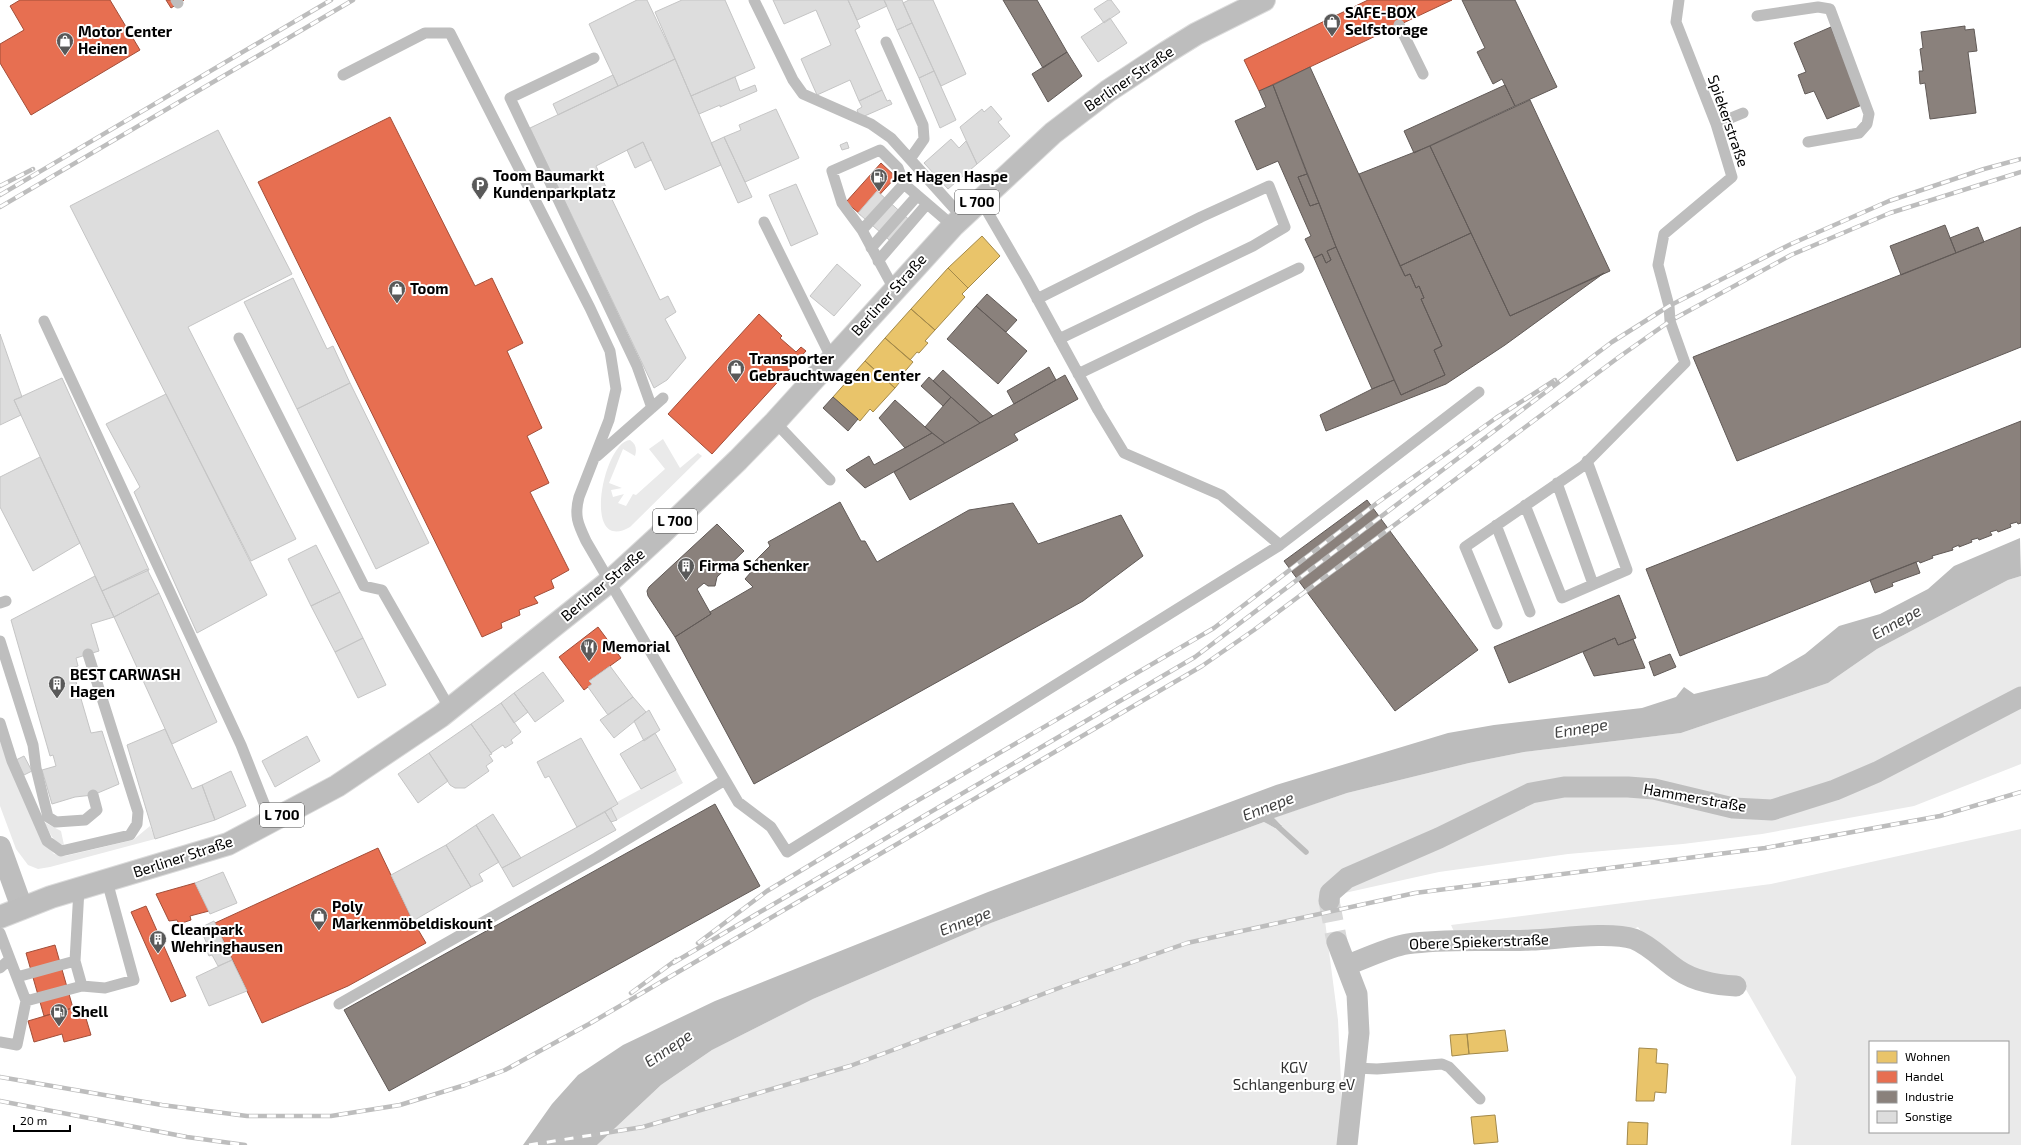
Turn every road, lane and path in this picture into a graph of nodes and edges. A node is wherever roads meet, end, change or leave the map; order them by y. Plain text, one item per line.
1 (754, 0) edge
2 (1264, 0) edge
3 (1679, 0) edge
4 (1757, 16) dead end
5 (1399, 25) dead end
6 (886, 42) dead end
7 (594, 58) dead end
8 (1423, 74) dead end
9 (344, 75) dead end
10 (1743, 113) dead end
11 (1716, 124) junction
12 (1808, 142) dead end
13 (910, 159) junction
14 (904, 184) junction
15 (917, 196) junction
16 (980, 199) junction
17 (927, 204) junction
18 (958, 221) junction
19 (764, 222) dead end
20 (862, 230) junction
21 (871, 248) junction
22 (878, 261) junction
23 (1299, 268) dead end
24 (894, 289) junction
25 (1037, 299) junction
26 (44, 320) dead end
27 (239, 338) dead end
28 (1059, 339) junction
29 (832, 359) junction
30 (1078, 374) junction
31 (1479, 392) dead end
32 (663, 398) dead end
33 (652, 408) junction
34 (775, 422) junction
35 (595, 458) junction
36 (1587, 462) junction
37 (830, 480) dead end
38 (1557, 483) junction
39 (1525, 505) junction
40 (1496, 525) junction
41 (1280, 545) junction
42 (610, 581) junction
43 (1593, 584) junction
44 (1530, 612) dead end
45 (1497, 624) dead end
46 (0, 641) edge
47 (88, 654) dead end
48 (2021, 696) edge
49 (450, 709) junction
50 (0, 723) edge
51 (725, 780) junction
52 (93, 795) dead end
53 (271, 821) junction
54 (0, 847) edge
55 (107, 881) junction
56 (79, 889) junction
57 (1329, 901) tunnel mouth
58 (22, 908) junction
59 (0, 917) edge
60 (0, 933) edge
61 (1337, 942) tunnel mouth
62 (10, 960) junction
63 (75, 961) junction
64 (1347, 965) junction
65 (0, 968) edge
66 (17, 977) junction
67 (82, 986) junction
68 (1736, 986) dead end
69 (26, 1001) junction
70 (338, 1004) dead end
71 (0, 1042) edge
72 (1356, 1068) junction
73 (1480, 1099) dead end
74 (1347, 1145) edge

1 - 13 lane
2 - 16 main road, Berliner Straße / L 700
3 - 11 lane, Spiekerstraße
4 - 12 lane
5 - 8 lane
6 - 13 lane
7 - 33 lane
9 - 35 lane
10 - 11 lane
11 - 36 lane, Spiekerstraße
13 - 18 lane
14 - 15 lane
14 - 20 lane
14 - 20 lane
15 - 17 lane
15 - 21 lane
16 - 18 main road, Berliner Straße / L 700
16 - 25 lane
17 - 18 lane
17 - 22 lane
18 - 24 main road, Berliner Straße / L 700
19 - 29 lane
20 - 21 lane
21 - 22 lane
22 - 24 lane
23 - 30 lane
24 - 29 main road, Berliner Straße / L 700
25 - 28 lane
25 - 28 lane
26 - 53 lane
27 - 49 lane
28 - 30 lane
29 - 34 main road, Berliner Straße / L 700
30 - 41 lane
31 - 41 lane
32 - 33 lane
33 - 35 lane
34 - 37 lane
34 - 42 main road, Berliner Straße / L 700
35 - 42 lane
36 - 38 lane
36 - 43 lane
38 - 39 lane
38 - 43 lane
39 - 40 lane
39 - 43 lane
40 - 44 lane
40 - 45 lane
41 - 51 lane
42 - 49 main road, Berliner Straße / L 700
42 - 51 lane
46 - 52 lane
47 - 50 lane
48 - 57 street, Hammerstraße
49 - 53 main road, Berliner Straße / L 700
51 - 70 lane
53 - 55 main road, Berliner Straße / L 700
54 - 58 street
55 - 56 main road, Berliner Straße / L 700
55 - 67 lane
56 - 58 main road, Berliner Straße / L 700
56 - 63 lane
58 - 59 main road, Berliner Straße / L 700
60 - 62 lane
61 - 64 street
62 - 65 lane
62 - 66 lane
63 - 66 lane
63 - 67 lane
64 - 68 street, Obere Spiekerstraße
64 - 72 street
66 - 69 lane
67 - 69 lane
69 - 71 lane
72 - 73 lane
72 - 74 street

